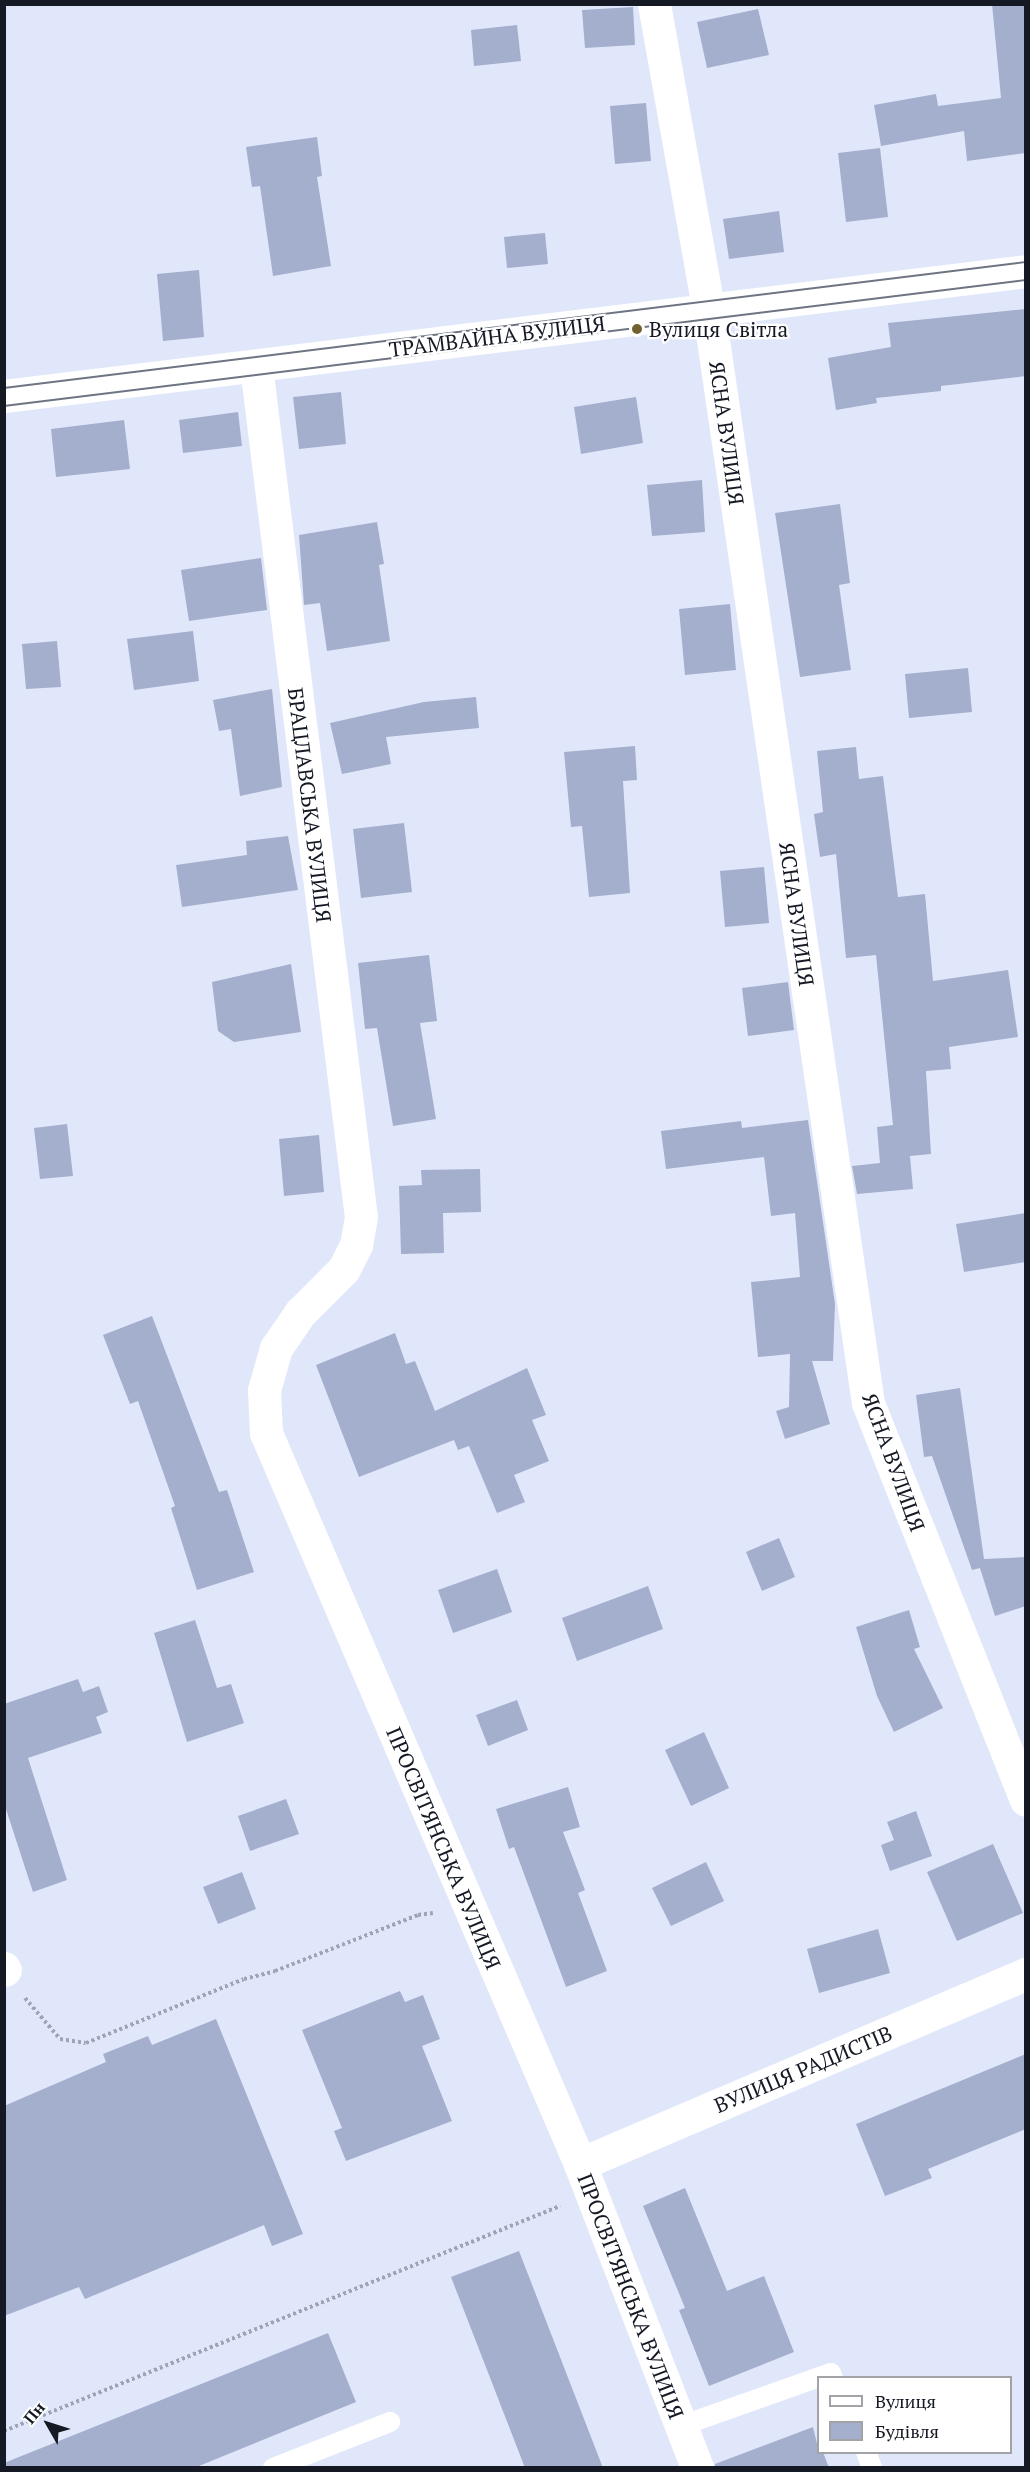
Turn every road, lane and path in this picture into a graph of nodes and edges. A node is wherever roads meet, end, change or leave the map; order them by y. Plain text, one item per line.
1 (654, 4) edge
2 (1026, 271) edge
3 (709, 310) junction
4 (256, 366) junction
5 (4, 396) edge
6 (356, 1245) joint
7 (1026, 1800) edge
8 (470, 1909) junction
9 (5, 1969) edge
10 (1026, 1974) edge
11 (585, 2179) junction
12 (817, 2378) edge
13 (390, 2422) dead end
14 (681, 2426) junction
15 (4, 2431) edge
16 (273, 2468) edge
17 (697, 2468) edge

1 - 3 street, ЯСНА ВУЛИЦЯ
2 - 3 street, ТРАМВАЙНА ВУЛИЦЯ
3 - 4 street, ТРАМВАЙНА ВУЛИЦЯ
3 - 7 street, ЯСНА ВУЛИЦЯ
4 - 5 street, ТРАМВАЙНА ВУЛИЦЯ
4 - 6 street, БРАЦЛАВСЬКА ВУЛИЦЯ
6 - 8 street, ПРОСВІТЯНСЬКА ВУЛИЦЯ
8 - 9 path
8 - 11 street, ПРОСВІТЯНСЬКА ВУЛИЦЯ
10 - 11 street, ВУЛИЦЯ РАДИСТІВ
11 - 14 street, ПРОСВІТЯНСЬКА ВУЛИЦЯ
11 - 15 path
12 - 14 lane
13 - 16 lane
14 - 17 street, ПРОСВІТЯНСЬКА ВУЛИЦЯ

